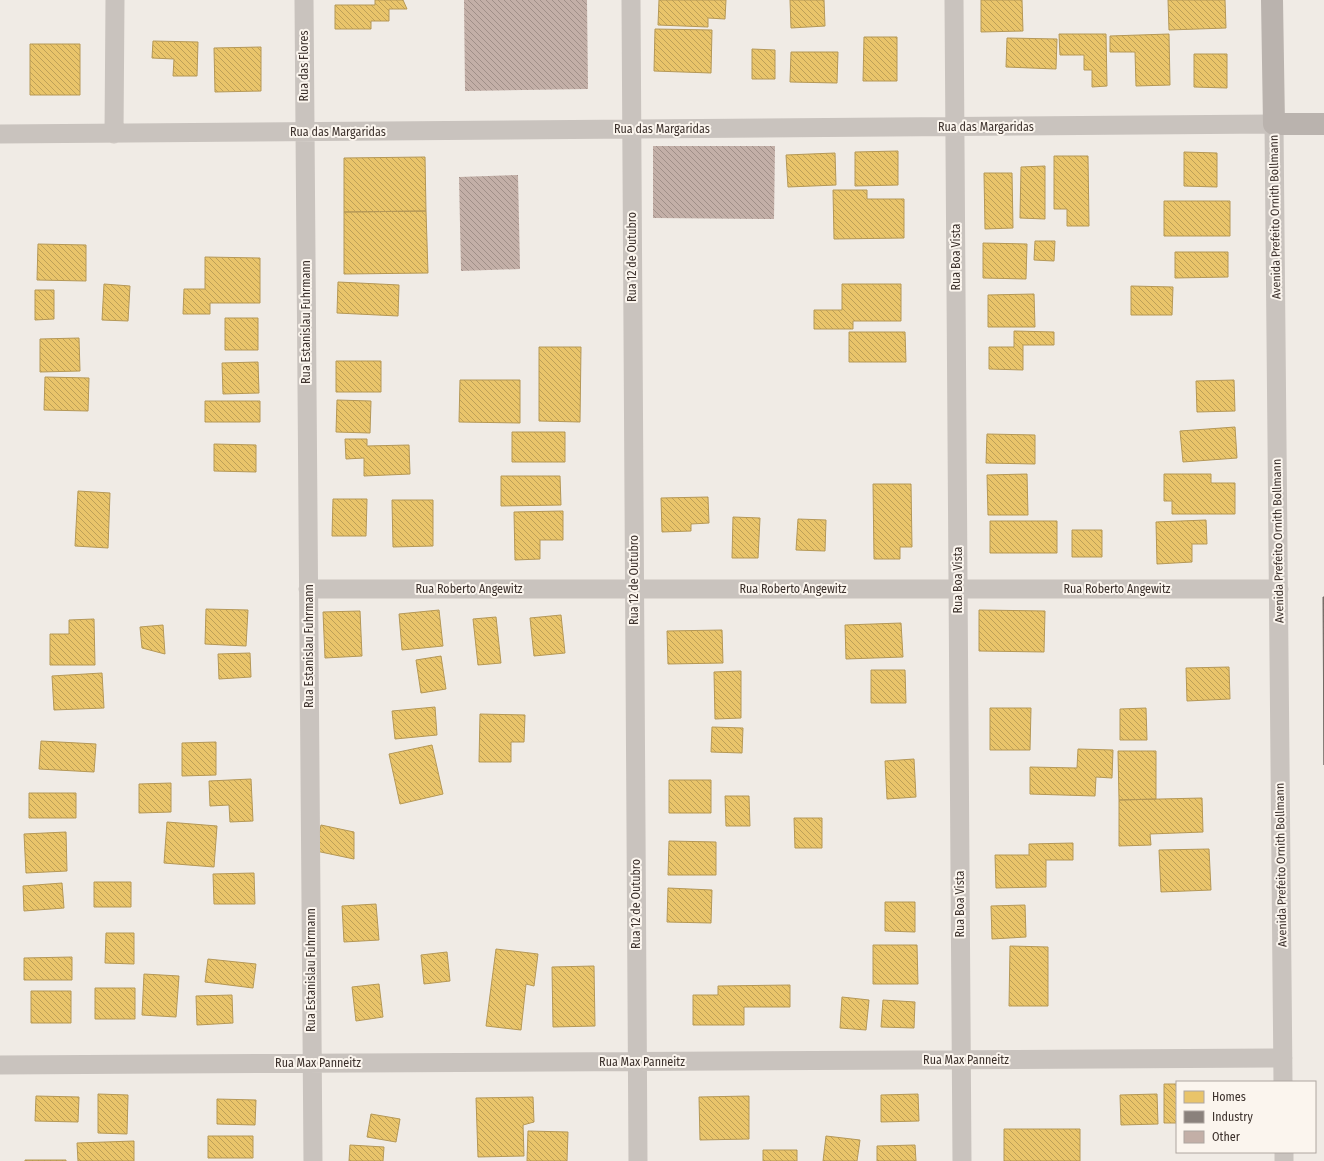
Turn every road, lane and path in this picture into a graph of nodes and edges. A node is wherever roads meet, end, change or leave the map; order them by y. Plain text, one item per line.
1 (115, 0) edge
2 (304, 0) edge
3 (631, 0) edge
4 (954, 0) edge
5 (1272, 0) edge
6 (1274, 124) junction
7 (1324, 124) edge
8 (955, 127) junction
9 (631, 129) junction
10 (304, 132) junction
11 (0, 134) edge
12 (114, 134) junction
13 (308, 589) junction
14 (635, 589) junction
15 (958, 589) junction
16 (1279, 589) junction
17 (1283, 1058) junction
18 (961, 1060) junction
19 (637, 1062) junction
20 (312, 1063) junction
21 (0, 1065) edge
22 (1283, 1081) edge
23 (313, 1161) edge
24 (638, 1161) edge
25 (962, 1161) edge

1 - 12 street
2 - 10 street, Rua das Flores
3 - 9 street, Rua 12 de Outubro
4 - 8 street, Rua Boa Vista
5 - 6 street, Avenida Prefeito Ornith Bollmann
6 - 7 street, Rua das Margaridas
6 - 8 street, Rua das Margaridas
6 - 16 street, Avenida Prefeito Ornith Bollmann
8 - 9 street, Rua das Margaridas
8 - 15 street, Rua Boa Vista
9 - 10 street, Rua das Margaridas
9 - 14 street, Rua 12 de Outubro
10 - 12 street, Rua das Margaridas
10 - 13 street, Rua Estanislau Fuhrmann
11 - 12 street, Rua das Margaridas
13 - 14 street, Rua Roberto Angewitz
13 - 20 street, Rua Estanislau Fuhrmann
14 - 15 street, Rua Roberto Angewitz
14 - 19 street, Rua 12 de Outubro
15 - 16 street, Rua Roberto Angewitz
15 - 18 street, Rua Boa Vista
16 - 17 street, Avenida Prefeito Ornith Bollmann
17 - 18 street, Rua Max Panneitz
17 - 22 street, Avenida Prefeito Ornith Bollmann
18 - 19 street, Rua Max Panneitz
18 - 25 street, Rua Boa Vista
19 - 20 street, Rua Max Panneitz
19 - 24 street, Rua 12 de Outubro
20 - 21 street, Rua Max Panneitz
20 - 23 street, Rua Estanislau Fuhrmann

